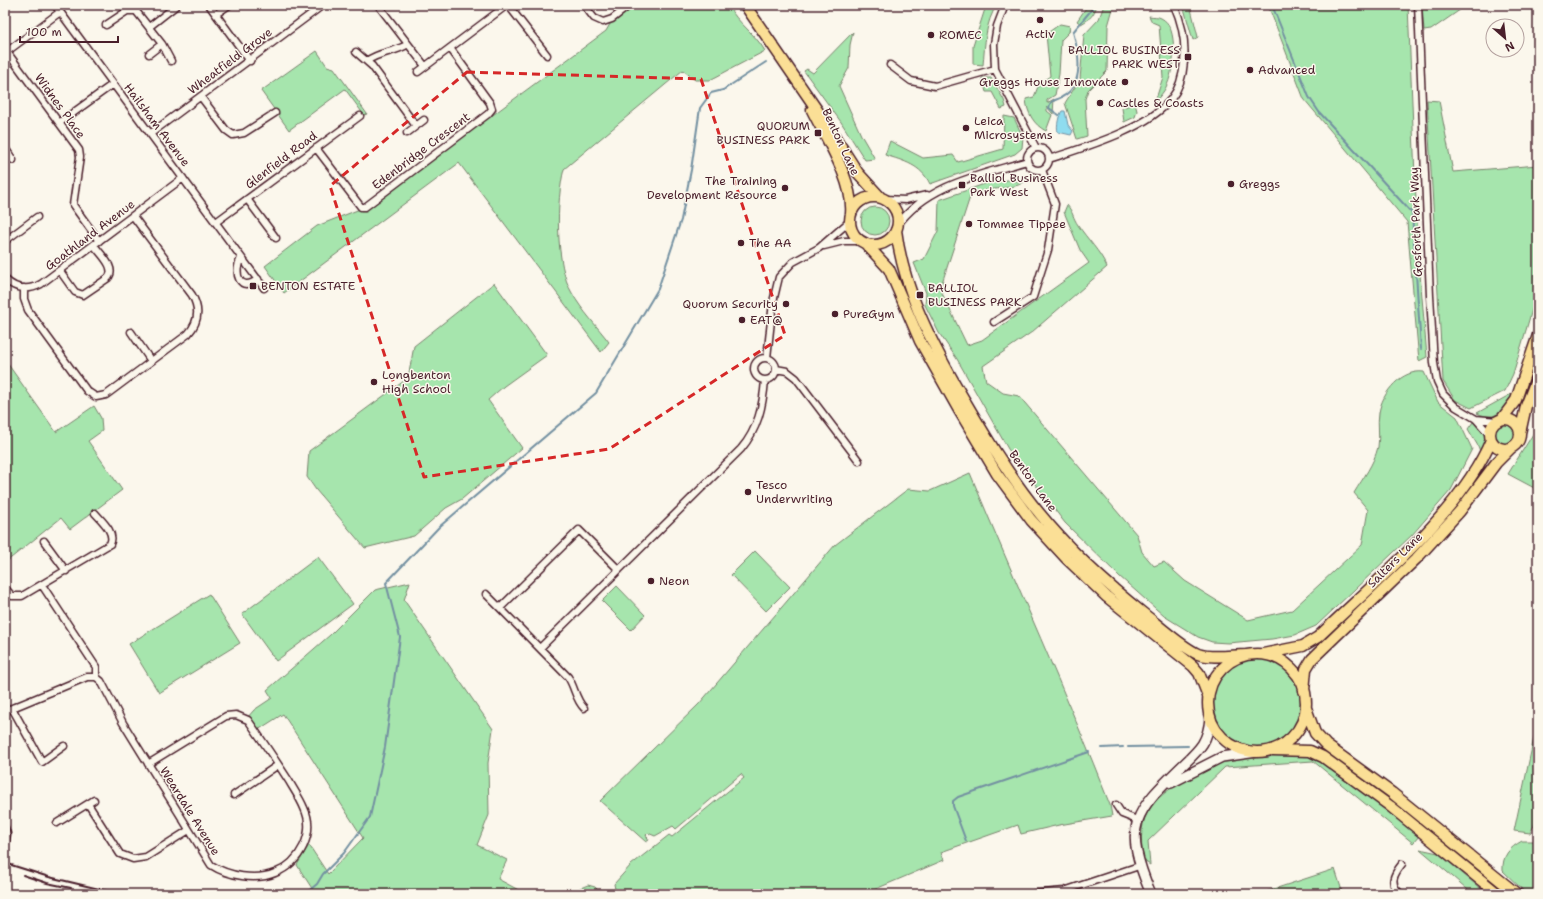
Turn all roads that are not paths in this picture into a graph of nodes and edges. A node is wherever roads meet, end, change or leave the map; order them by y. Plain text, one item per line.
1 (55, 5) edge
2 (177, 5) edge
3 (209, 5) edge
4 (229, 5) edge
5 (323, 5) edge
6 (378, 5) edge
7 (508, 5) edge
8 (584, 5) edge
9 (630, 5) edge
10 (745, 5) edge
11 (1005, 5) edge
12 (1174, 5) edge
13 (1418, 5) edge
14 (60, 12) junction
15 (216, 14) junction
16 (106, 26) dead end
17 (149, 27) junction
18 (162, 44) junction
19 (408, 44) junction
20 (450, 48) junction
21 (6, 52) edge
22 (356, 52) dead end
23 (149, 54) dead end
24 (547, 55) dead end
25 (171, 61) dead end
26 (250, 61) junction
27 (368, 61) junction
28 (890, 65) dead end
29 (425, 66) junction
30 (995, 69) junction
31 (418, 72) dead end
32 (797, 82) junction
33 (113, 84) junction
34 (201, 97) junction
35 (275, 112) dead end
36 (360, 116) dead end
37 (424, 120) dead end
38 (59, 123) junction
39 (416, 126) junction
40 (407, 133) dead end
41 (150, 134) junction
42 (5, 148) edge
43 (316, 148) junction
44 (1036, 148) junction
45 (1049, 159) junction
46 (13, 160) dead end
47 (1027, 161) junction
48 (1042, 170) junction
49 (183, 178) junction
50 (931, 194) junction
51 (247, 199) junction
52 (883, 199) junction
53 (133, 216) junction
54 (37, 217) dead end
55 (851, 218) junction
56 (216, 222) junction
57 (897, 228) junction
58 (276, 238) dead end
59 (5, 241) edge
60 (863, 242) junction
61 (96, 243) junction
62 (819, 248) junction
63 (241, 258) junction
64 (60, 271) junction
65 (5, 279) edge
66 (258, 279) junction
67 (24, 288) junction
68 (264, 288) dead end
69 (994, 322) dead end
70 (131, 332) dead end
71 (1538, 334) edge
72 (767, 358) junction
73 (152, 361) junction
74 (776, 369) junction
75 (1538, 375) edge
76 (765, 380) junction
77 (1476, 419) junction
78 (1499, 420) junction
79 (1520, 433) junction
80 (1491, 438) junction
81 (1512, 447) junction
82 (859, 461) dead end
83 (95, 513) dead end
84 (44, 540) dead end
85 (66, 570) junction
86 (619, 570) junction
87 (42, 585) junction
88 (5, 588) edge
89 (486, 594) dead end
90 (500, 608) junction
91 (540, 648) junction
92 (1263, 654) junction
93 (1246, 655) junction
94 (96, 677) junction
95 (1304, 691) junction
96 (1208, 696) junction
97 (12, 708) junction
98 (584, 708) dead end
99 (1306, 708) junction
100 (5, 711) edge
101 (1210, 718) junction
102 (64, 746) dead end
103 (1269, 750) junction
104 (1257, 752) junction
105 (148, 764) junction
106 (278, 765) junction
107 (1153, 794) junction
108 (234, 795) dead end
109 (1116, 805) dead end
110 (1138, 820) junction
111 (57, 824) dead end
112 (5, 828) edge
113 (189, 830) junction
114 (5, 847) edge
115 (1402, 864) dead end
116 (1139, 866) junction
117 (1397, 893) edge
118 (1034, 894) edge
119 (1151, 894) edge
120 (1498, 894) edge
121 (1517, 894) edge

1 - 14 street, Hailsham Avenue
2 - 17 street
3 - 15 street
4 - 15 street
5 - 26 street, Wheatfield Grove
6 - 19 street
7 - 20 street
7 - 24 street
8 - 9 street
10 - 32 main road, Benton Lane
11 - 30 street
12 - 45 street
13 - 77 street, Gosforth Park Way
14 - 21 street
14 - 33 street, Hailsham Avenue
15 - 26 street
16 - 17 street
17 - 18 street
18 - 23 street
18 - 25 street
19 - 27 street
19 - 29 street
20 - 29 street
20 - 43 street, Edenbridge Crescent
21 - 38 street, Widnes Place
22 - 27 street
26 - 34 street, Wheatfield Grove
27 - 39 street
28 - 30 street
29 - 31 street
30 - 44 street
32 - 52 main road, Benton Lane
32 - 55 main road, Benton Lane
33 - 38 street
33 - 41 street, Hailsham Avenue
34 - 35 street
34 - 41 street, Wheatfield Grove
36 - 43 street, Glenfield Road
37 - 39 street
38 - 61 street, Widnes Place
39 - 40 street
41 - 49 street, Hailsham Avenue
42 - 46 street
43 - 51 street, Glenfield Road
44 - 45 street
44 - 47 street
45 - 48 street
47 - 48 street
47 - 50 street
48 - 69 street
49 - 53 street, Goathland Avenue
49 - 56 street, Hailsham Avenue
50 - 52 street
50 - 57 street
51 - 56 street, Glenfield Road
51 - 58 street
52 - 55 main road
52 - 57 main road
53 - 61 street, Goathland Avenue
53 - 73 street
54 - 59 street
55 - 60 main road
55 - 62 street
56 - 63 street, Hailsham Avenue
57 - 60 main road
57 - 93 main road, Benton Lane
60 - 62 street
60 - 96 main road, Benton Lane
61 - 64 street, Goathland Avenue
61 - 64 street, Widnes Place
62 - 72 street
63 - 66 street, Hailsham Avenue
63 - 66 street
64 - 67 street, Goathland Avenue
65 - 67 street
66 - 68 street, Hailsham Avenue
67 - 73 street
70 - 73 street
71 - 78 main road
72 - 74 street
72 - 76 street
74 - 76 street
74 - 82 street
75 - 79 main road
76 - 86 street
77 - 78 street, Gosforth Park Way
77 - 80 street, Gosforth Park Way
78 - 79 main road
78 - 80 main road
79 - 81 main road
80 - 81 main road
80 - 92 main road, Salters Lane
81 - 95 main road, Salters Lane
83 - 85 street
84 - 85 street
85 - 87 street
86 - 90 street
86 - 91 street
87 - 88 street
87 - 94 street, Weardale Avenue
89 - 90 street
90 - 91 street
91 - 98 street
92 - 93 main road
92 - 95 main road
93 - 96 main road
94 - 97 street
94 - 105 street, Weardale Avenue
95 - 99 main road
96 - 101 main road
97 - 100 street
97 - 102 street
99 - 103 main road
99 - 121 main road
101 - 104 main road
101 - 107 main road
103 - 104 main road
103 - 120 main road
104 - 107 main road
105 - 106 street, Weardale Avenue
105 - 113 street, Weardale Avenue
106 - 108 street
106 - 113 street, Weardale Avenue
107 - 110 main road
109 - 110 street
110 - 116 main road
111 - 113 street
112 - 114 street
115 - 117 street
116 - 118 street
116 - 119 main road

